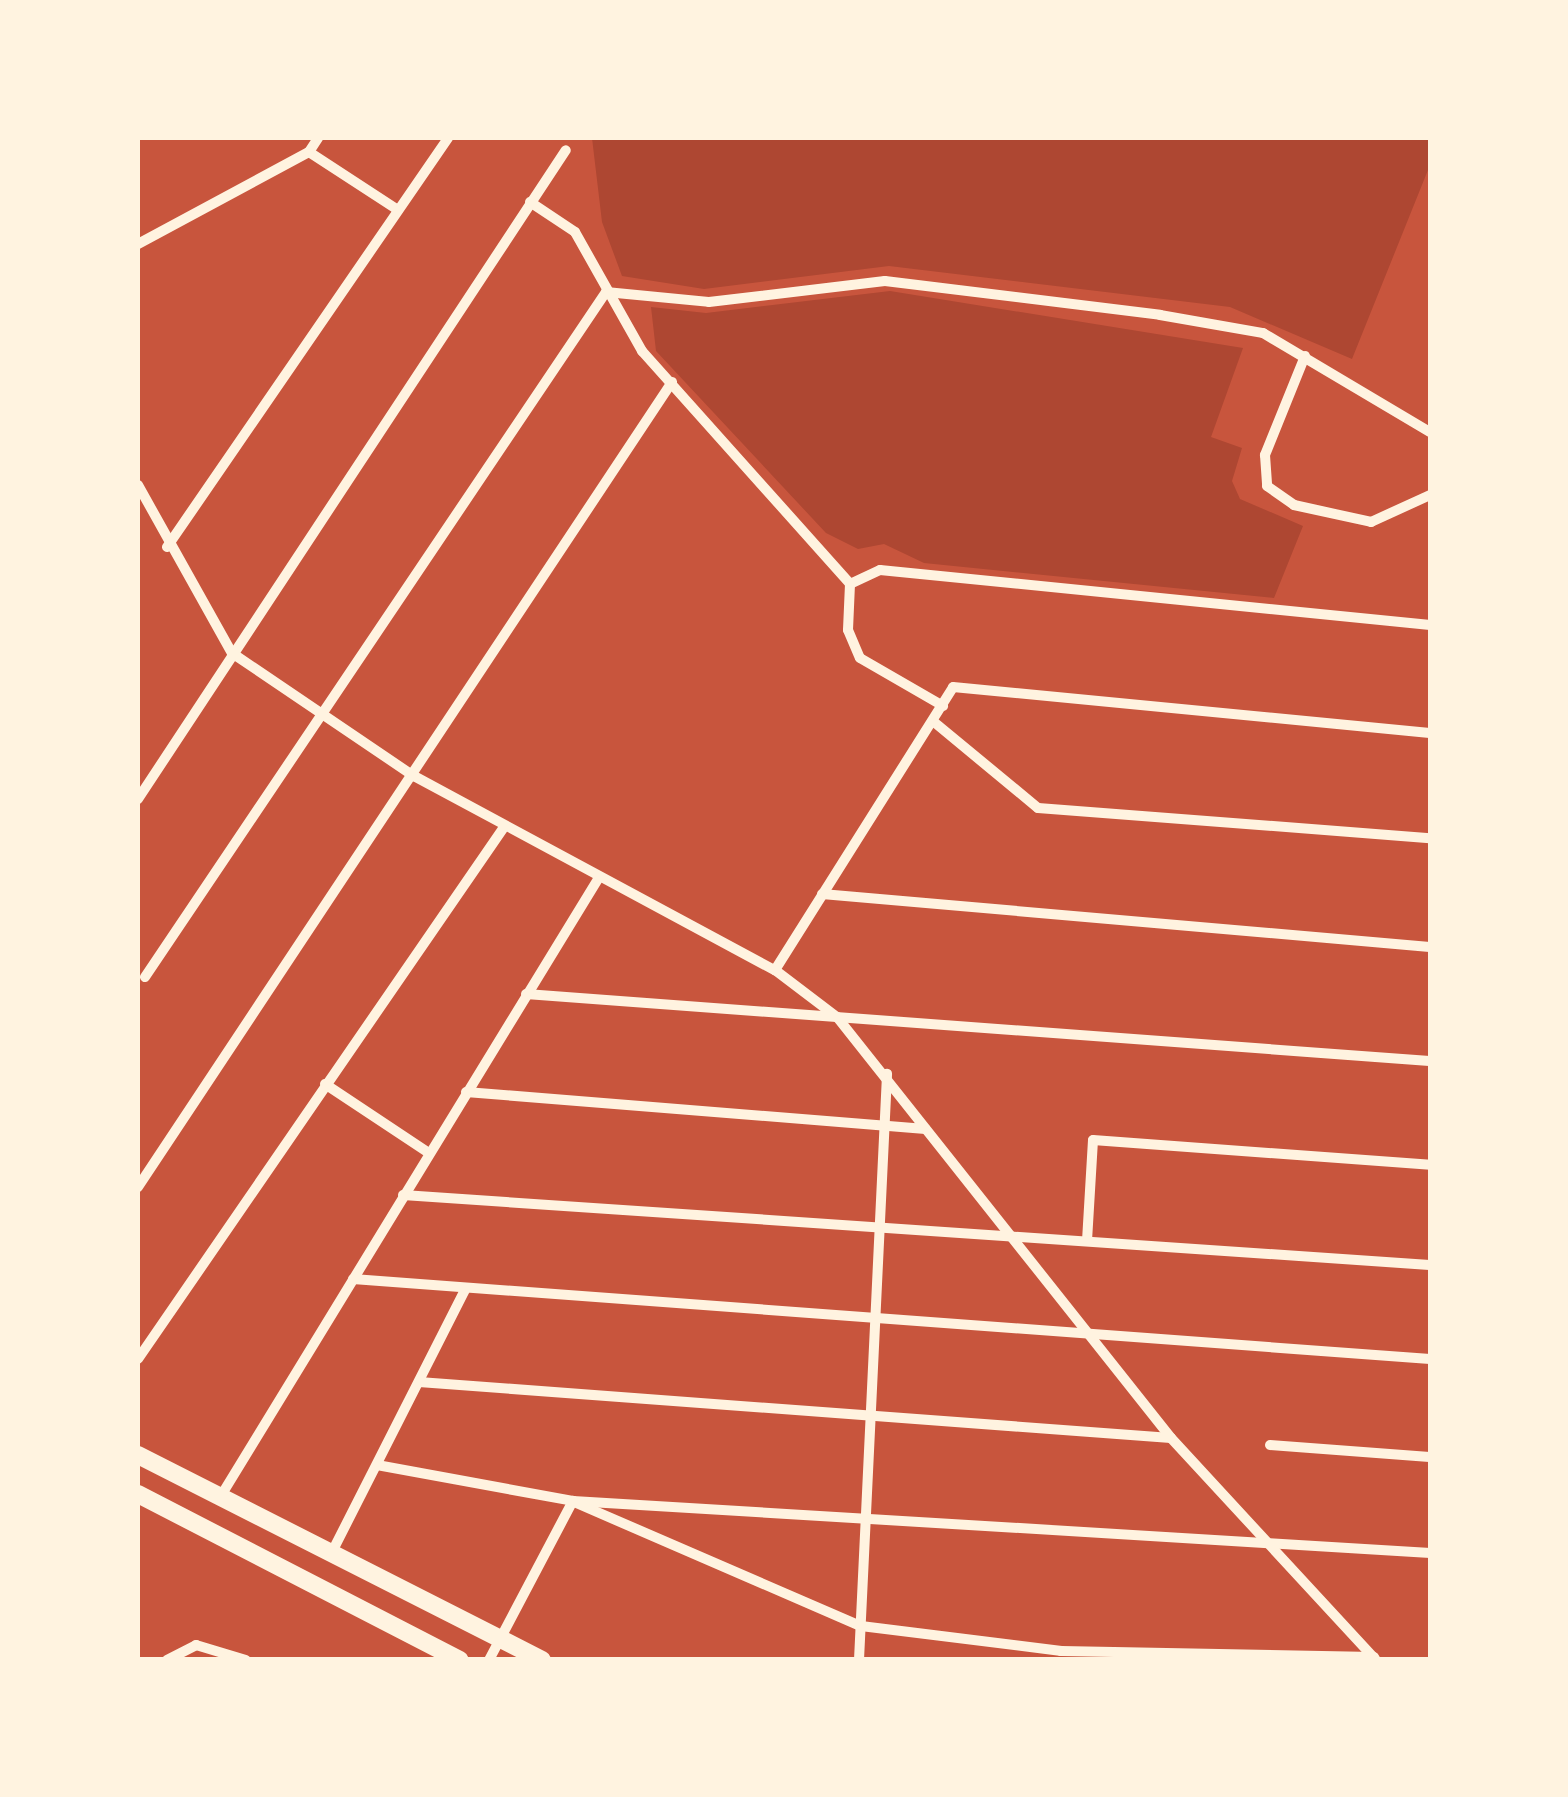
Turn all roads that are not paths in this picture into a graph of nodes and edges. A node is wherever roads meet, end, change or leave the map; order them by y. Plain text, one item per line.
1 (318, 138) edge
2 (448, 138) edge
3 (566, 150) dead end
4 (309, 152) junction
5 (530, 202) junction
6 (398, 210) junction
7 (138, 244) edge
8 (606, 292) junction
9 (1305, 356) junction
10 (672, 382) junction
11 (1430, 432) edge
12 (138, 485) edge
13 (1430, 495) edge
14 (167, 547) junction
15 (850, 584) junction
16 (1430, 624) edge
17 (232, 652) junction
18 (943, 706) junction
19 (320, 712) junction
20 (934, 722) junction
21 (1430, 733) edge
22 (414, 776) junction
23 (138, 798) edge
24 (504, 828) junction
25 (1430, 838) edge
26 (598, 879) junction
27 (822, 894) junction
28 (1430, 947) edge
29 (775, 970) junction
30 (145, 976) dead end
31 (526, 994) junction
32 (837, 1017) junction
33 (1430, 1061) edge
34 (887, 1073) junction
35 (325, 1084) junction
36 (466, 1092) junction
37 (884, 1126) junction
38 (926, 1129) junction
39 (429, 1153) junction
40 (1430, 1165) edge
41 (138, 1187) edge
42 (403, 1195) junction
43 (880, 1226) junction
44 (1010, 1235) junction
45 (1088, 1240) junction
46 (1430, 1265) edge
47 (354, 1279) junction
48 (466, 1288) junction
49 (876, 1318) junction
50 (1085, 1334) junction
51 (143, 1341) edge
52 (138, 1359) edge
53 (1430, 1359) edge
54 (419, 1382) junction
55 (871, 1416) junction
56 (1171, 1438) junction
57 (1270, 1445) dead end
58 (138, 1456) edge
59 (1430, 1457) edge
60 (376, 1465) junction
61 (138, 1494) edge
62 (219, 1498) junction
63 (573, 1501) junction
64 (866, 1518) junction
65 (1267, 1544) junction
66 (1430, 1552) edge
67 (331, 1554) junction
68 (861, 1626) junction
69 (500, 1639) junction
70 (1375, 1658) edge
71 (167, 1660) edge
72 (246, 1660) edge
73 (460, 1660) edge
74 (489, 1660) edge
75 (542, 1660) edge
76 (860, 1660) edge

1 - 4 street
2 - 6 street
3 - 5 street
4 - 6 street
4 - 7 street
5 - 8 street
5 - 17 street
6 - 14 street
8 - 9 street
8 - 10 street
8 - 19 street
9 - 11 street
9 - 13 street
10 - 15 street
10 - 22 street
12 - 14 street
14 - 17 street
15 - 16 street
15 - 18 street
17 - 19 street
17 - 23 street
18 - 20 street
18 - 21 street
19 - 22 street
19 - 30 street
20 - 25 street
20 - 27 street
22 - 24 street
22 - 41 street
24 - 26 street
24 - 35 street
26 - 29 street
26 - 31 street
27 - 28 street
27 - 29 street
29 - 32 street
31 - 32 street
31 - 36 street
32 - 33 street
32 - 34 street
34 - 37 street
34 - 38 street
35 - 39 street
35 - 51 street
36 - 37 street
36 - 39 street
37 - 38 street
37 - 43 street
38 - 44 street
39 - 42 street
40 - 45 street
42 - 43 street
42 - 47 street
43 - 44 street
43 - 49 street
44 - 45 street
44 - 50 street
45 - 46 street
47 - 48 street
47 - 62 street
48 - 49 street
48 - 54 street
49 - 50 street
49 - 55 street
50 - 53 street
50 - 56 street
51 - 52 street
54 - 55 street
54 - 60 street
55 - 56 street
55 - 64 street
56 - 65 street
57 - 59 street
58 - 62 street
60 - 63 street
60 - 67 street
61 - 73 street
62 - 67 street
63 - 64 street
63 - 68 street
63 - 69 street
64 - 65 street
64 - 68 street
65 - 66 street
65 - 70 street
67 - 69 street
68 - 70 street
68 - 76 street
69 - 74 street
69 - 75 street
71 - 72 street

